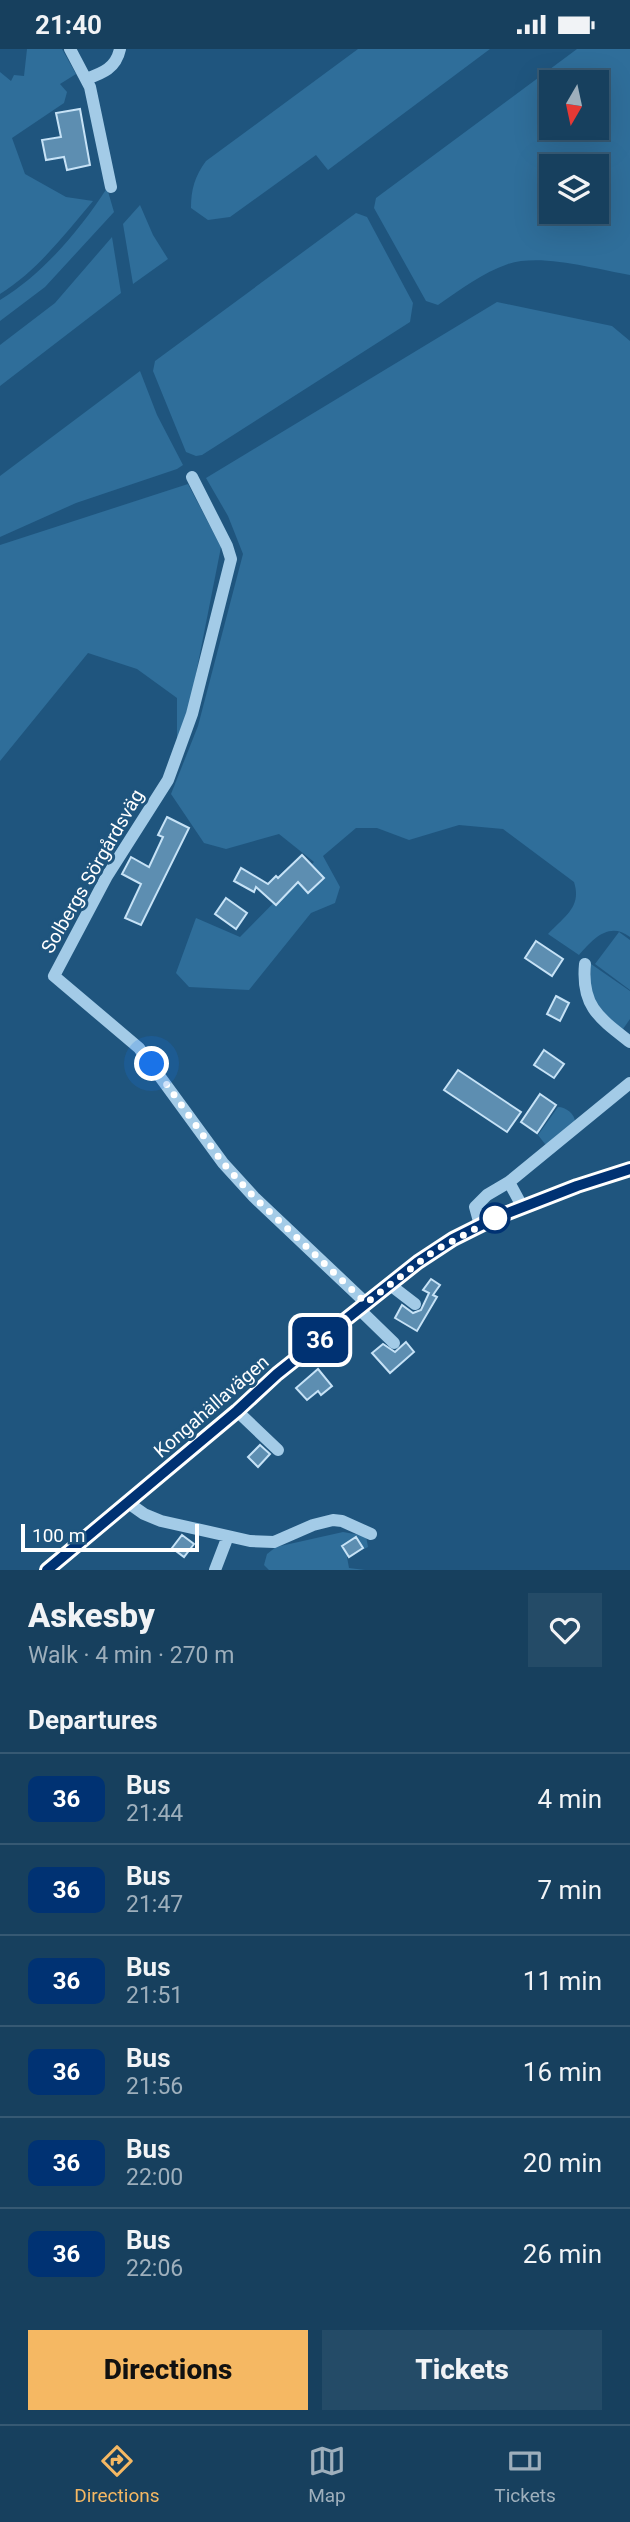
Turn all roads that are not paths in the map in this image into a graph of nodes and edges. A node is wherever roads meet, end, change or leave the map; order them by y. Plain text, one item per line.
1 (70, 49) edge
2 (120, 49) edge
3 (86, 79) junction
4 (111, 187) dead end
5 (192, 477) dead end
6 (585, 964) dead end
7 (630, 1042) edge
8 (630, 1083) edge
9 (630, 1169) edge
10 (509, 1182) junction
11 (522, 1206) junction
12 (480, 1225) junction
13 (389, 1284) junction
14 (415, 1304) dead end
15 (362, 1306) junction
16 (394, 1343) dead end
17 (237, 1411) junction
18 (278, 1450) dead end
19 (127, 1502) junction
20 (372, 1534) dead end
21 (228, 1536) junction
22 (58, 1560) junction
23 (47, 1570) edge
24 (70, 1570) edge
25 (215, 1570) edge

1 - 3 street
2 - 3 street
3 - 4 street
5 - 15 street, Solbergs Sörgårdsväg
6 - 7 street
8 - 10 street
9 - 11 street, Kongahällavägen
10 - 11 street
10 - 12 street
11 - 12 street, Kongahällavägen
12 - 13 street, Kongahällavägen
13 - 14 street
13 - 15 street, Kongahällavägen
15 - 16 street
15 - 17 street, Kongahällavägen
17 - 18 street
17 - 19 street, Kongahällavägen
19 - 21 street
19 - 22 street, Kongahällavägen
20 - 21 street
21 - 25 street
22 - 23 street, Kongahällavägen
22 - 24 street

